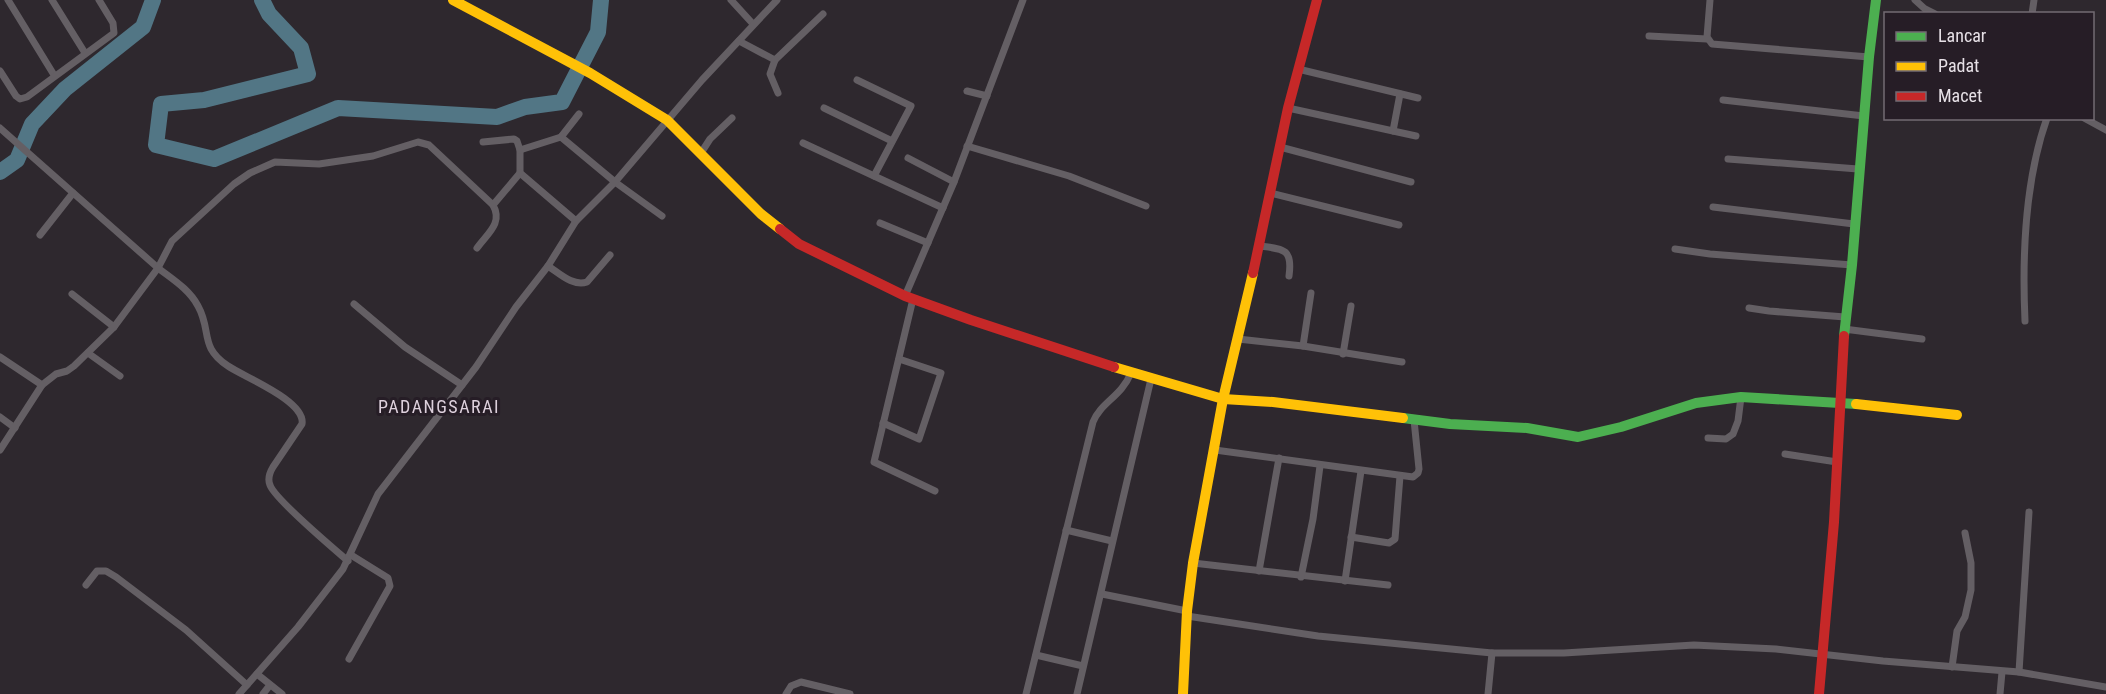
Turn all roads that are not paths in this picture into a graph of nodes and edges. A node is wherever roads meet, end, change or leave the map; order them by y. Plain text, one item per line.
1 (8, 0) edge
2 (52, 0) edge
3 (99, 0) edge
4 (453, 0) edge
5 (731, 0) edge
6 (777, 0) edge
7 (1023, 0) edge
8 (1317, 0) edge
9 (1710, 0) edge
10 (1877, 0) edge
11 (1915, 0) edge
12 (1931, 12) edge
13 (823, 14) dead end
14 (753, 24) junction
15 (1650, 36) dead end
16 (1707, 39) junction
17 (739, 41) junction
18 (85, 53) junction
19 (1869, 57) junction
20 (775, 60) junction
21 (1298, 69) junction
22 (0, 71) edge
23 (54, 75) junction
24 (857, 80) dead end
25 (967, 91) dead end
26 (778, 93) dead end
27 (1400, 94) junction
28 (987, 96) junction
29 (1418, 98) dead end
30 (1723, 100) dead end
31 (824, 108) dead end
32 (1288, 108) junction
33 (579, 114) dead end
34 (1864, 116) junction
35 (732, 118) dead end
36 (667, 120) junction
37 (2047, 120) edge
38 (2088, 120) edge
39 (0, 128) edge
40 (2106, 130) edge
41 (1393, 131) junction
42 (1416, 136) dead end
43 (561, 137) junction
44 (892, 141) junction
45 (483, 142) dead end
46 (803, 143) dead end
47 (967, 146) junction
48 (1280, 147) junction
49 (520, 150) junction
50 (701, 153) junction
51 (908, 158) dead end
52 (1728, 159) dead end
53 (1858, 169) junction
54 (520, 173) junction
55 (874, 176) junction
56 (615, 182) junction
57 (954, 182) junction
58 (1411, 182) dead end
59 (73, 193) junction
60 (1270, 193) junction
61 (493, 205) junction
62 (1146, 206) dead end
63 (1713, 207) dead end
64 (943, 208) junction
65 (662, 216) dead end
66 (576, 221) junction
67 (880, 223) dead end
68 (1854, 224) junction
69 (1399, 225) dead end
70 (40, 235) dead end
71 (928, 243) junction
72 (1259, 246) junction
73 (477, 248) dead end
74 (1674, 249) dead end
75 (610, 255) dead end
76 (1852, 265) junction
77 (548, 266) junction
78 (158, 268) junction
79 (1289, 276) dead end
80 (1311, 292) dead end
81 (72, 294) dead end
82 (909, 298) junction
83 (354, 304) dead end
84 (1351, 306) dead end
85 (1749, 308) dead end
86 (1845, 317) junction
87 (2025, 321) dead end
88 (114, 327) junction
89 (1844, 329) junction
90 (1238, 339) junction
91 (1922, 339) dead end
92 (1303, 346) junction
93 (88, 353) junction
94 (1343, 354) junction
95 (0, 357) edge
96 (899, 359) junction
97 (1402, 362) dead end
98 (1131, 373) junction
99 (120, 376) dead end
100 (1151, 380) junction
101 (42, 385) junction
102 (462, 386) junction
103 (1741, 397) junction
104 (1223, 399) junction
105 (1841, 402) junction
106 (1957, 415) dead end
107 (0, 417) edge
108 (1414, 420) junction
109 (883, 423) junction
110 (15, 428) junction
111 (1708, 438) dead end
112 (0, 450) edge
113 (1215, 450) junction
114 (1785, 454) dead end
115 (1279, 458) junction
116 (1837, 462) junction
117 (1320, 466) junction
118 (1361, 471) junction
119 (1400, 476) junction
120 (935, 491) dead end
121 (2029, 512) dead end
122 (1066, 530) junction
123 (1965, 533) dead end
124 (1351, 537) junction
125 (1112, 541) junction
126 (349, 558) junction
127 (1193, 563) junction
128 (1259, 572) junction
129 (1301, 577) junction
130 (1345, 581) junction
131 (86, 585) dead end
132 (1388, 585) dead end
133 (1102, 594) junction
134 (1187, 614) junction
135 (1492, 653) junction
136 (1822, 653) junction
137 (1036, 655) junction
138 (349, 659) dead end
139 (1083, 666) junction
140 (1952, 667) junction
141 (2002, 672) junction
142 (2019, 672) junction
143 (257, 674) junction
144 (247, 685) junction
145 (270, 685) junction
146 (2106, 687) edge
147 (239, 694) edge
148 (263, 694) edge
149 (282, 694) edge
150 (786, 694) edge
151 (850, 694) edge
152 (1026, 694) edge
153 (1077, 694) edge
154 (1183, 694) edge
155 (1488, 694) edge
156 (1819, 694) edge
157 (2000, 694) edge

1 - 23 street
2 - 18 street
3 - 18 street
4 - 36 street
5 - 14 street
6 - 14 street
7 - 28 street
8 - 21 street
9 - 16 street
10 - 19 street
11 - 12 street
13 - 20 street
14 - 17 street
15 - 16 street
16 - 19 street
17 - 20 street
17 - 36 street
18 - 23 street
19 - 34 street
20 - 26 street
21 - 27 street
21 - 32 street
22 - 23 street
24 - 44 street
25 - 28 street
27 - 29 street
27 - 41 street
28 - 47 street
30 - 34 street
31 - 44 street
32 - 41 street
32 - 48 street
33 - 43 street
34 - 53 street
35 - 50 street
36 - 50 street
36 - 56 street
37 - 87 street
38 - 40 street
39 - 59 street
41 - 42 street
43 - 49 street
43 - 56 street
44 - 55 street
45 - 49 street
46 - 55 street
47 - 57 street
47 - 62 street
48 - 58 street
48 - 60 street
49 - 54 street
50 - 82 street
51 - 57 street
52 - 53 street
53 - 68 street
54 - 61 street
54 - 66 street
55 - 64 street
56 - 65 street
56 - 66 street
57 - 64 street
59 - 70 street
59 - 78 street
60 - 69 street
60 - 72 street
61 - 73 street
61 - 78 street
63 - 68 street
64 - 71 street
66 - 77 street
67 - 71 street
68 - 76 street
71 - 82 street
72 - 79 street
72 - 90 street
74 - 76 street
75 - 77 street
76 - 86 street
77 - 102 street
78 - 88 street
78 - 126 street
80 - 92 street
81 - 88 street
82 - 96 street
82 - 98 street
83 - 102 street
84 - 94 street
85 - 86 street
86 - 89 street
88 - 93 street
89 - 91 street
89 - 105 street
90 - 92 street
90 - 104 street
92 - 94 street
93 - 99 street
93 - 101 street
94 - 97 street
95 - 101 street
96 - 109 street
96 - 109 street
98 - 100 street
98 - 122 street
100 - 104 street
100 - 125 street
101 - 110 street
102 - 126 street
103 - 105 street
103 - 108 street
103 - 111 street
104 - 108 street
104 - 113 street
105 - 106 street
105 - 116 street
107 - 110 street
108 - 119 street
109 - 120 street
110 - 112 street
113 - 115 street
113 - 127 street
114 - 116 street
115 - 117 street
115 - 128 street
116 - 136 street
117 - 118 street
117 - 129 street
118 - 119 street
118 - 124 street
119 - 124 street
121 - 142 street
122 - 125 street
122 - 137 street
123 - 140 street
124 - 130 street
125 - 133 street
126 - 138 street
126 - 143 street
127 - 128 street
127 - 134 street
128 - 129 street
129 - 130 street
130 - 132 street
131 - 144 street
133 - 134 street
133 - 139 street
134 - 135 street
134 - 154 street
135 - 136 street
135 - 155 street
136 - 140 street
136 - 156 street
137 - 139 street
137 - 152 street
139 - 153 street
140 - 141 street
141 - 142 street
141 - 157 street
142 - 146 street
143 - 144 street
143 - 145 street
144 - 147 street
145 - 148 street
145 - 149 street
150 - 151 street

